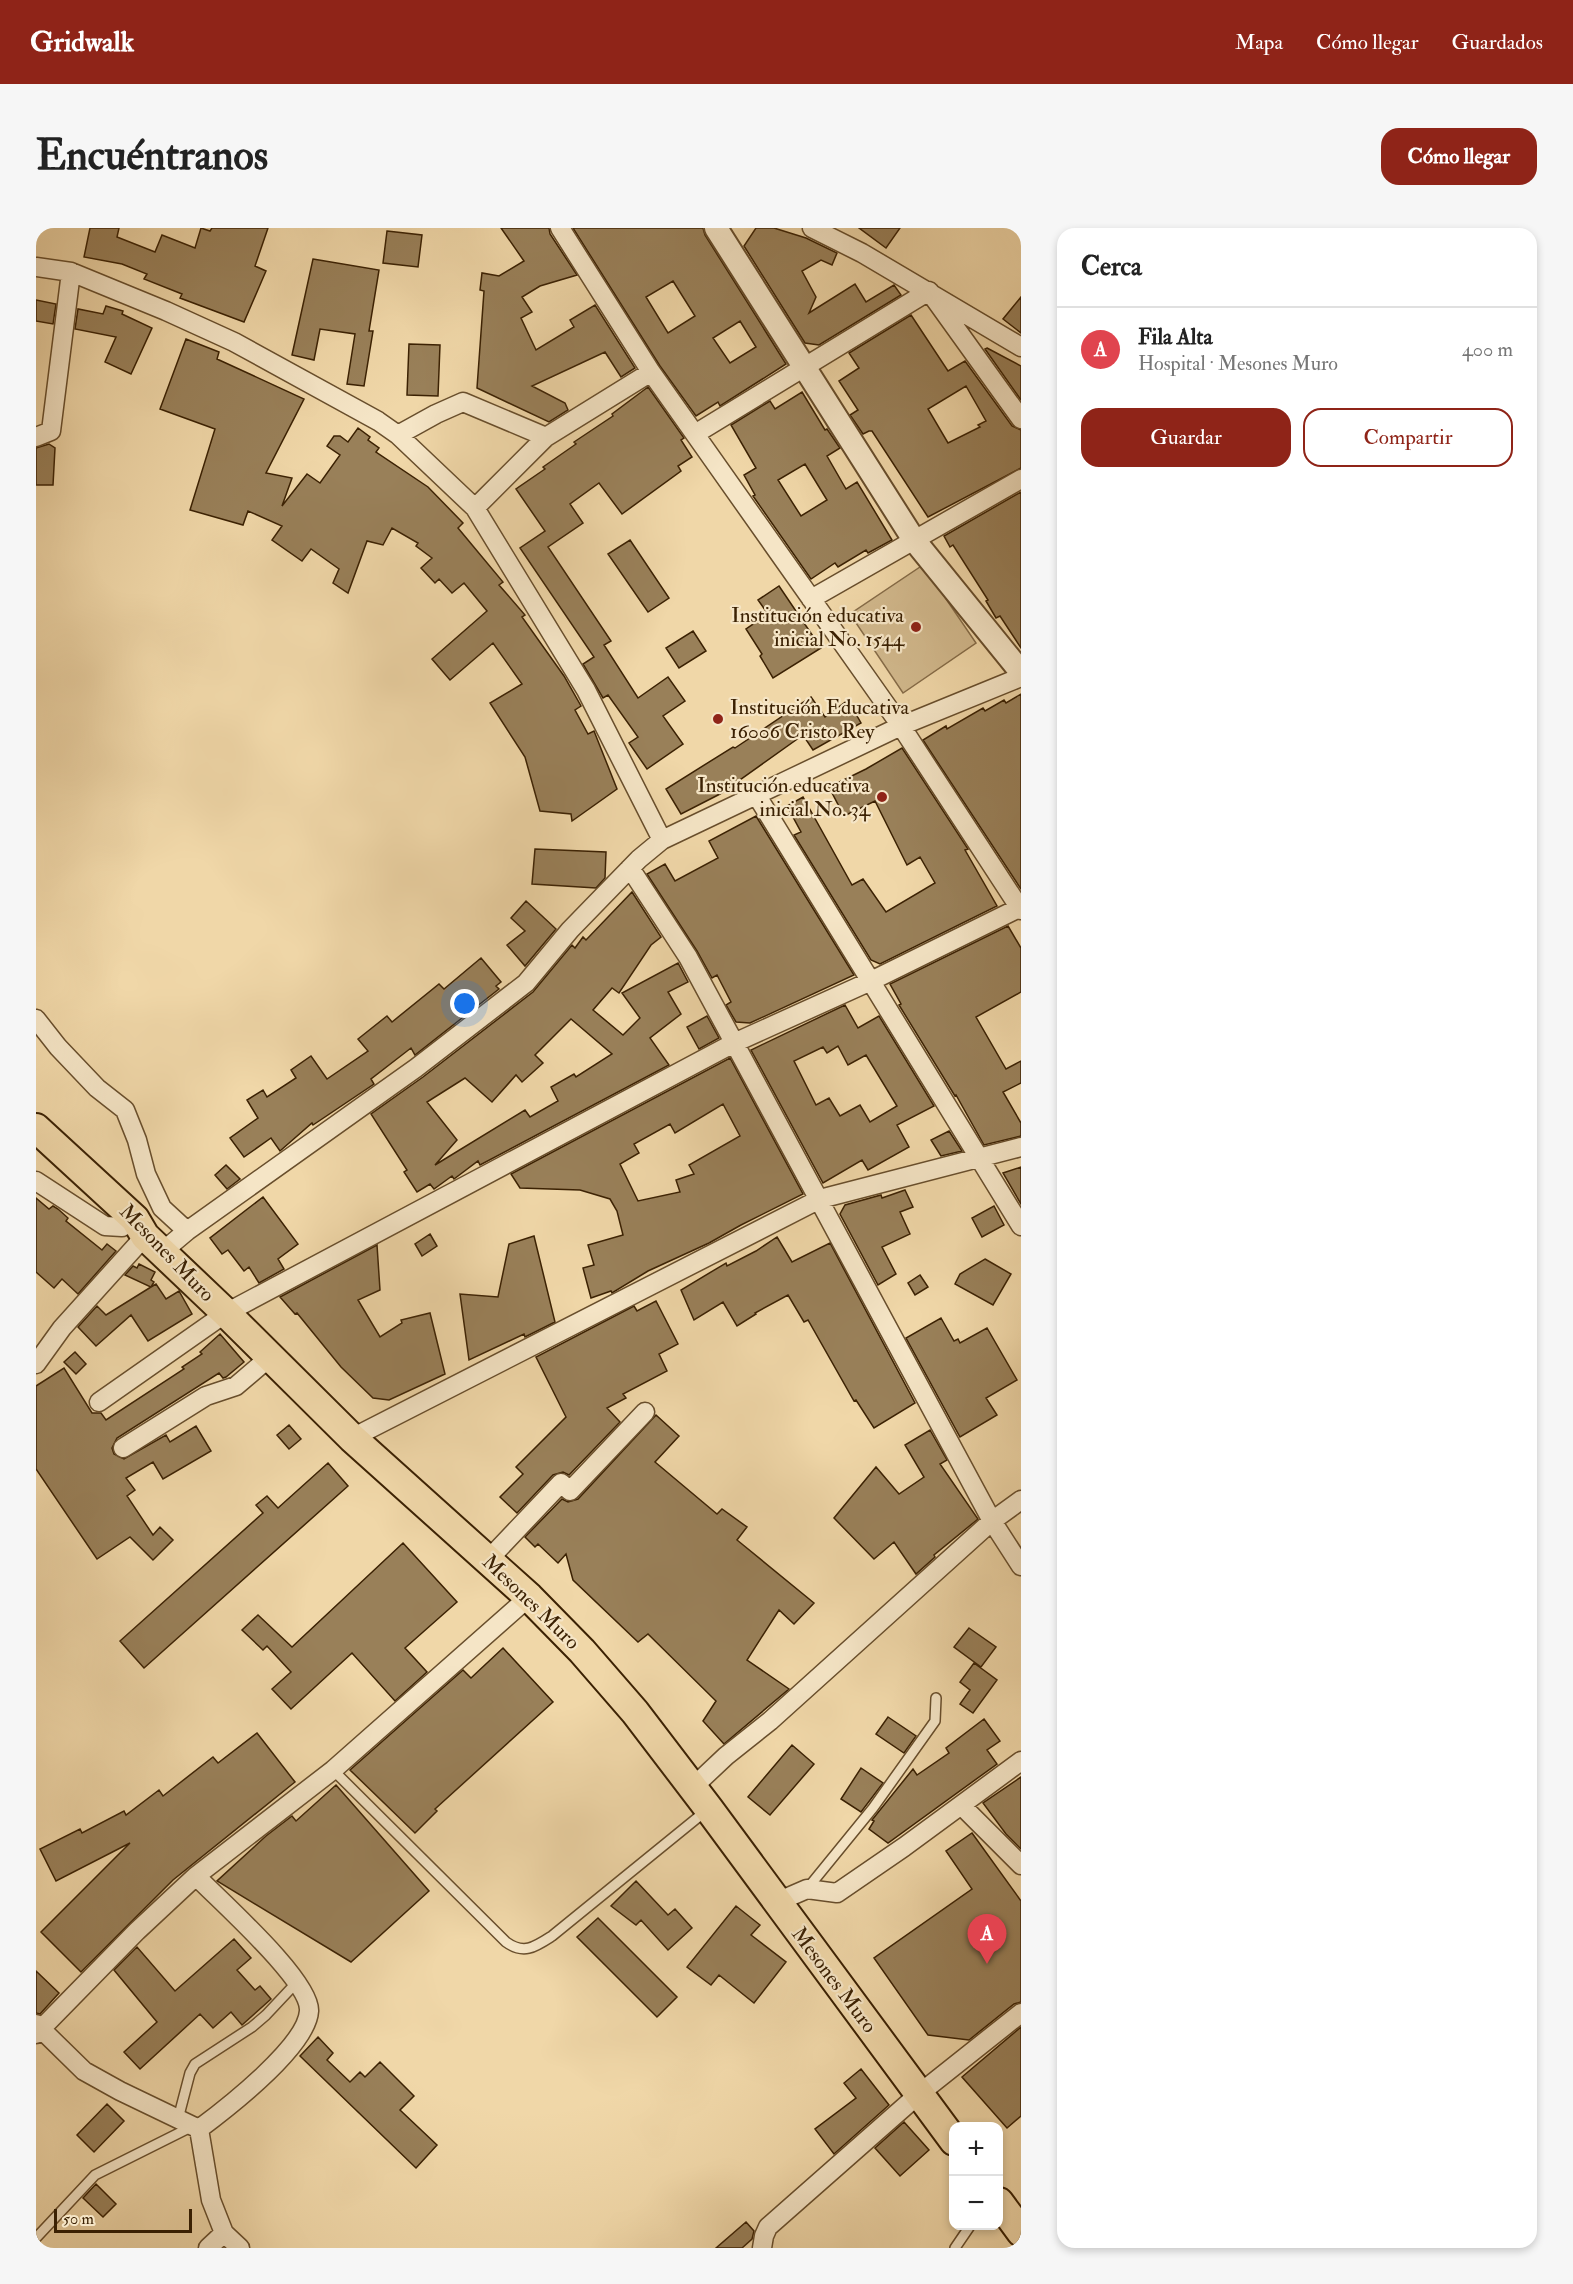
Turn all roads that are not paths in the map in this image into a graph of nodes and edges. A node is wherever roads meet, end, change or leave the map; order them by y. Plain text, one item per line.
1 (560, 228) edge
2 (716, 228) edge
3 (812, 228) edge
4 (36, 267) edge
5 (71, 272) junction
6 (930, 291) junction
7 (1021, 347) edge
8 (803, 367) junction
9 (651, 372) junction
10 (1021, 419) edge
11 (695, 434) junction
12 (398, 435) junction
13 (36, 437) edge
14 (546, 437) junction
15 (1021, 479) edge
16 (475, 508) junction
17 (914, 540) junction
18 (811, 599) junction
19 (1021, 672) edge
20 (1021, 677) edge
21 (901, 726) junction
22 (757, 796) junction
23 (662, 840) junction
24 (630, 868) junction
25 (1021, 908) edge
26 (871, 981) junction
27 (36, 1019) edge
28 (734, 1043) junction
29 (36, 1128) edge
30 (1021, 1147) edge
31 (981, 1158) junction
32 (36, 1181) edge
33 (820, 1199) junction
34 (1021, 1226) edge
35 (187, 1231) junction
36 (147, 1236) junction
37 (226, 1313) junction
38 (270, 1357) junction
39 (36, 1364) edge
40 (99, 1402) dead end
41 (645, 1412) dead end
42 (352, 1438) junction
43 (123, 1448) dead end
44 (1021, 1500) edge
45 (992, 1521) junction
46 (488, 1560) junction
47 (1021, 1566) edge
48 (529, 1597) junction
49 (936, 1698) dead end
50 (1021, 1761) edge
51 (333, 1770) junction
52 (700, 1799) junction
53 (961, 1804) junction
54 (1021, 1865) edge
55 (196, 1876) junction
56 (807, 1889) junction
57 (777, 1902) junction
58 (297, 1982) junction
59 (1021, 2013) edge
60 (38, 2029) edge
61 (919, 2094) junction
62 (190, 2125) junction
63 (949, 2133) edge
64 (1003, 2207) edge
65 (967, 2230) edge
66 (1021, 2232) edge
67 (224, 2233) junction
68 (36, 2238) edge
69 (208, 2248) edge
70 (240, 2248) edge
71 (762, 2248) edge
72 (955, 2248) edge

1 - 9 street
2 - 8 street
3 - 6 street
4 - 5 street
5 - 12 street
5 - 13 street
6 - 7 street
6 - 8 street
6 - 10 street
8 - 11 street
8 - 17 street
9 - 11 street
9 - 14 street
11 - 18 street
12 - 14 street
12 - 16 street
14 - 16 street
15 - 17 street
16 - 23 street
17 - 18 street
17 - 19 street
18 - 21 street
20 - 21 street
21 - 22 street
21 - 25 street
22 - 23 street
22 - 26 street
23 - 24 street
24 - 28 street
24 - 35 street
25 - 26 street
26 - 28 street
26 - 31 street
27 - 35 street
28 - 33 street
28 - 37 street
29 - 36 highway, Mesones Muro
30 - 31 street
31 - 33 street
31 - 34 street
32 - 36 street
33 - 42 street
33 - 45 street
35 - 36 street
36 - 37 highway, Mesones Muro
36 - 39 street
37 - 38 highway, Mesones Muro
37 - 40 street
38 - 42 highway, Mesones Muro
38 - 43 street
41 - 46 street
42 - 46 highway, Mesones Muro
44 - 45 street
45 - 47 street
45 - 52 street
46 - 48 highway, Mesones Muro
48 - 51 street
48 - 52 highway, Mesones Muro
49 - 56 lane
50 - 53 street
51 - 52 lane
51 - 55 street
52 - 57 highway, Mesones Muro
53 - 54 street
53 - 56 street
55 - 58 street
55 - 60 street
56 - 57 street
57 - 61 highway, Mesones Muro
58 - 62 lane
58 - 62 street
59 - 61 street
60 - 62 street
61 - 63 highway, Mesones Muro
61 - 71 street
62 - 67 street
62 - 68 lane
64 - 66 highway
65 - 72 lane
67 - 69 street
67 - 70 street

